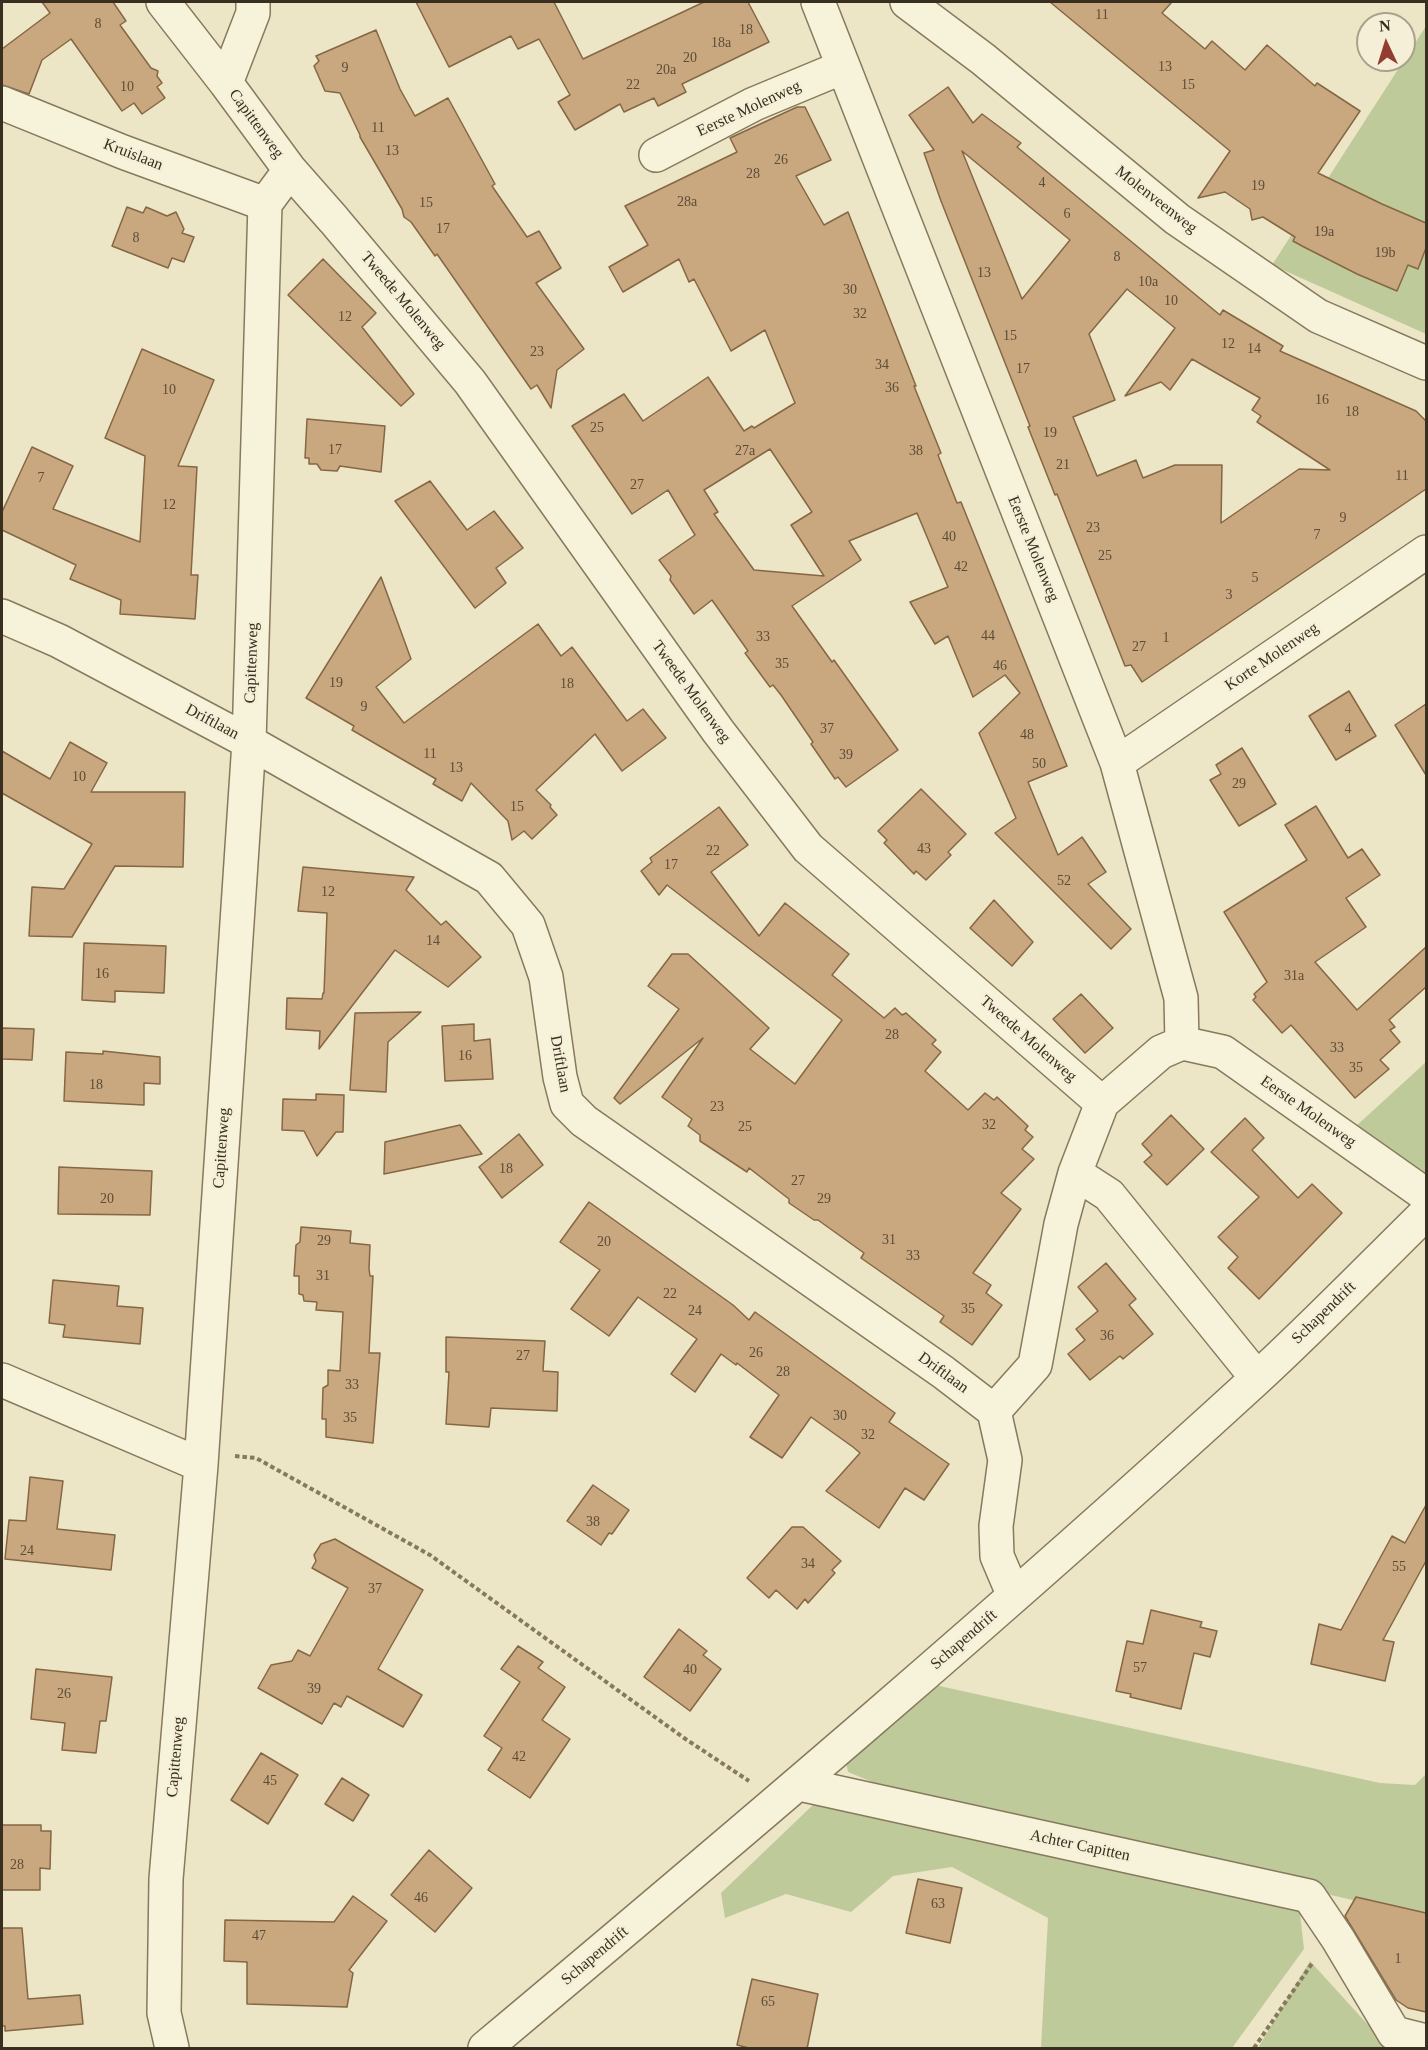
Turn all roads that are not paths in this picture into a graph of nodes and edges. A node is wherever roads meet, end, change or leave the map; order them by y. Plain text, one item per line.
1 (163, 2) edge
2 (253, 2) edge
3 (818, 2) edge
4 (907, 2) edge
5 (843, 67) junction
6 (226, 83) junction
7 (2, 103) edge
8 (656, 155) dead end
9 (290, 170) junction
10 (265, 204) junction
11 (1426, 363) edge
12 (1426, 552) edge
13 (2, 616) edge
14 (249, 742) junction
15 (1117, 763) junction
16 (1182, 1042) junction
17 (1102, 1103) junction
18 (1075, 1173) junction
19 (1426, 1195) edge
20 (1426, 1213) edge
21 (1257, 1378) junction
22 (2, 1380) edge
23 (994, 1411) junction
24 (202, 1459) junction
25 (1014, 1596) junction
26 (789, 1792) junction
27 (1426, 2041) edge
28 (172, 2049) edge
29 (485, 2049) edge

1 - 6 street
2 - 6 street, Capittenweg
3 - 5 street, Eerste Molenweg
4 - 11 street, Molenveenweg
5 - 8 street, Eerste Molenweg
5 - 15 street, Eerste Molenweg
6 - 9 street, Capittenweg
7 - 10 street, Kruislaan
9 - 10 street, Capittenweg
9 - 17 street, Tweede Molenweg
10 - 14 street, Capittenweg
12 - 15 street, Korte Molenweg
13 - 14 street, Driftlaan
14 - 23 street, Driftlaan
14 - 24 street, Capittenweg
15 - 16 street, Eerste Molenweg
16 - 17 street
16 - 19 street, Eerste Molenweg
17 - 18 street
18 - 21 street
18 - 23 street
20 - 21 street, Schapendrift
21 - 25 street, Schapendrift
22 - 24 street
23 - 25 street
24 - 28 street, Capittenweg
25 - 26 street, Schapendrift
26 - 27 street, Achter Capitten
26 - 29 street, Schapendrift

